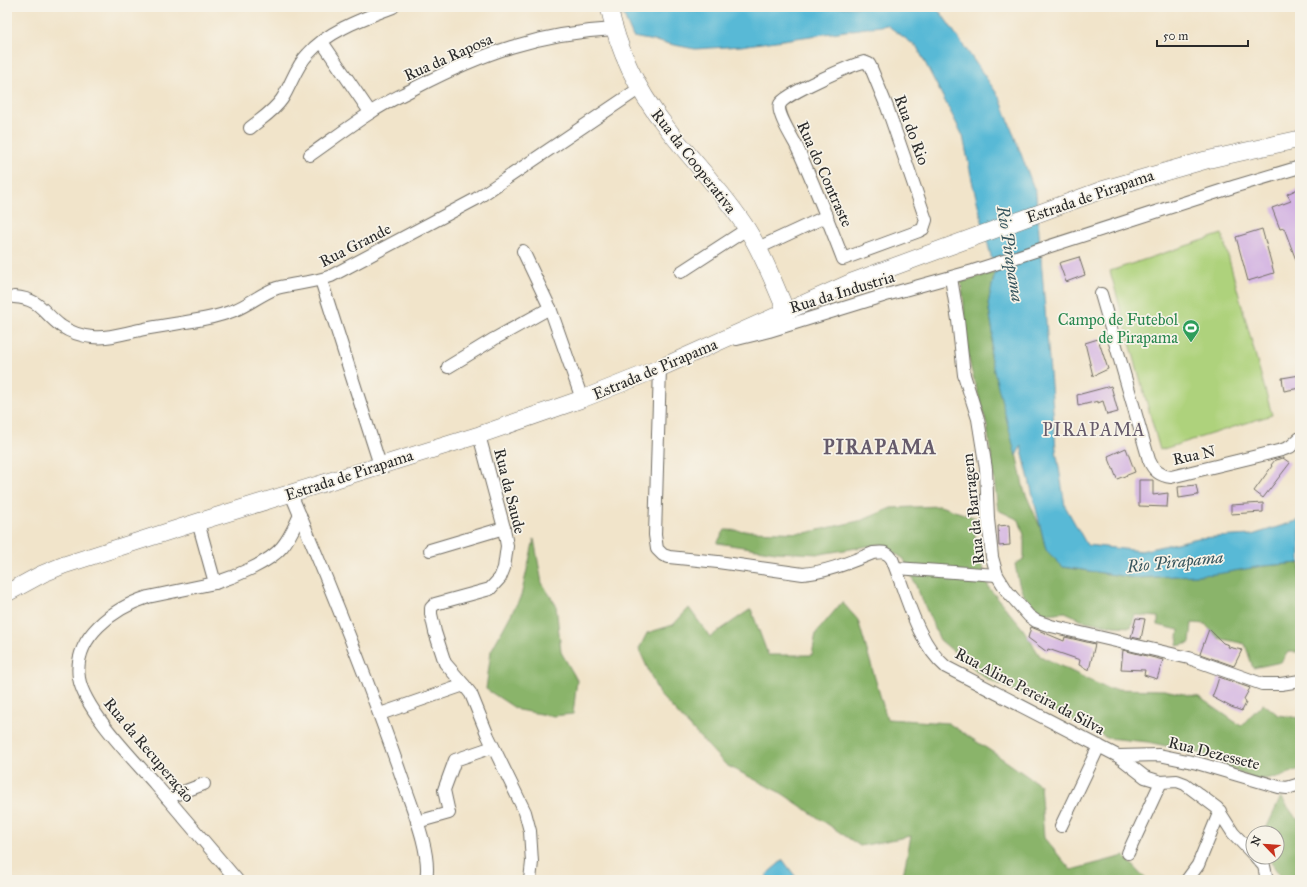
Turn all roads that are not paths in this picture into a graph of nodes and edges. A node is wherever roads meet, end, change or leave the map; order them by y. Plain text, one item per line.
1 (393, 7) edge
2 (609, 7) edge
3 (614, 29) junction
4 (322, 42) junction
5 (868, 64) joint
6 (640, 88) junction
7 (370, 112) junction
8 (250, 128) dead end
9 (1300, 139) edge
10 (310, 155) dead end
11 (1300, 166) edge
12 (827, 216) junction
13 (747, 229) junction
14 (758, 248) junction
15 (523, 251) dead end
16 (843, 259) joint
17 (680, 272) dead end
18 (951, 278) junction
19 (321, 280) junction
20 (1101, 294) dead end
21 (14, 297) dead end
22 (550, 308) junction
23 (789, 318) junction
24 (448, 367) dead end
25 (660, 368) junction
26 (582, 399) junction
27 (479, 435) junction
28 (1300, 438) edge
29 (380, 465) junction
30 (291, 494) junction
31 (300, 515) junction
32 (198, 522) junction
33 (504, 528) junction
34 (430, 550) dead end
35 (896, 568) junction
36 (997, 575) junction
37 (214, 583) junction
38 (7, 593) edge
39 (1300, 681) edge
40 (464, 685) junction
41 (380, 714) junction
42 (493, 746) junction
43 (1099, 746) junction
44 (1118, 756) junction
45 (1161, 782) junction
46 (204, 784) dead end
47 (1300, 784) edge
48 (167, 798) junction
49 (1220, 811) junction
50 (417, 822) junction
51 (1061, 826) dead end
52 (1245, 845) edge
53 (1128, 853) dead end
54 (1263, 865) edge
55 (237, 880) edge
56 (426, 880) edge
57 (530, 880) edge
58 (1187, 880) edge
59 (1267, 880) edge

1 - 4 street
2 - 3 street, Rua da Cooperativa
3 - 6 street, Rua da Cooperativa
3 - 7 street, Rua da Raposa
4 - 7 street
4 - 8 street
5 - 12 street, Rua do Contraste
5 - 16 street, Rua do Rio
6 - 13 street, Rua da Cooperativa
6 - 19 street, Rua Grande
7 - 10 street, Rua da Raposa
9 - 23 street, Estrada de Pirapama
11 - 18 street, Rua da Industria
12 - 14 street
12 - 16 street, Rua do Contraste
13 - 14 street, Rua da Cooperativa
13 - 17 street
14 - 23 street, Rua da Cooperativa
15 - 22 street
18 - 23 street, Rua da Industria
18 - 36 street, Rua da Barragem
19 - 21 street, Rua Grande
19 - 29 street
20 - 28 street, Rua N
22 - 24 street
22 - 26 street
23 - 25 street, Estrada de Pirapama
25 - 26 street, Estrada de Pirapama
25 - 35 street, Rua Aline Pereira da Silva
26 - 27 street, Estrada de Pirapama
27 - 29 street, Estrada de Pirapama
27 - 33 street, Rua da Saude
29 - 30 street, Estrada de Pirapama
30 - 31 street
30 - 32 street, Estrada de Pirapama
31 - 37 street, Rua da Recuperação
31 - 41 street
32 - 37 street
32 - 38 street, Estrada de Pirapama
33 - 34 street
33 - 40 street, Rua da Saude
35 - 36 street
35 - 43 street, Rua Aline Pereira da Silva
36 - 39 street, Rua da Barragem
37 - 48 street, Rua da Recuperação
40 - 41 street
40 - 42 street
41 - 50 street
42 - 50 street
42 - 57 street
43 - 44 street, Rua Aline Pereira da Silva
43 - 51 street
44 - 45 street, Rua Aline Pereira da Silva
44 - 47 street, Rua Dezessete
45 - 49 street, Rua Aline Pereira da Silva
45 - 53 street
46 - 48 street
48 - 55 street, Rua da Recuperação
49 - 52 street, Rua Aline Pereira da Silva
49 - 58 street
50 - 56 street
54 - 59 street

